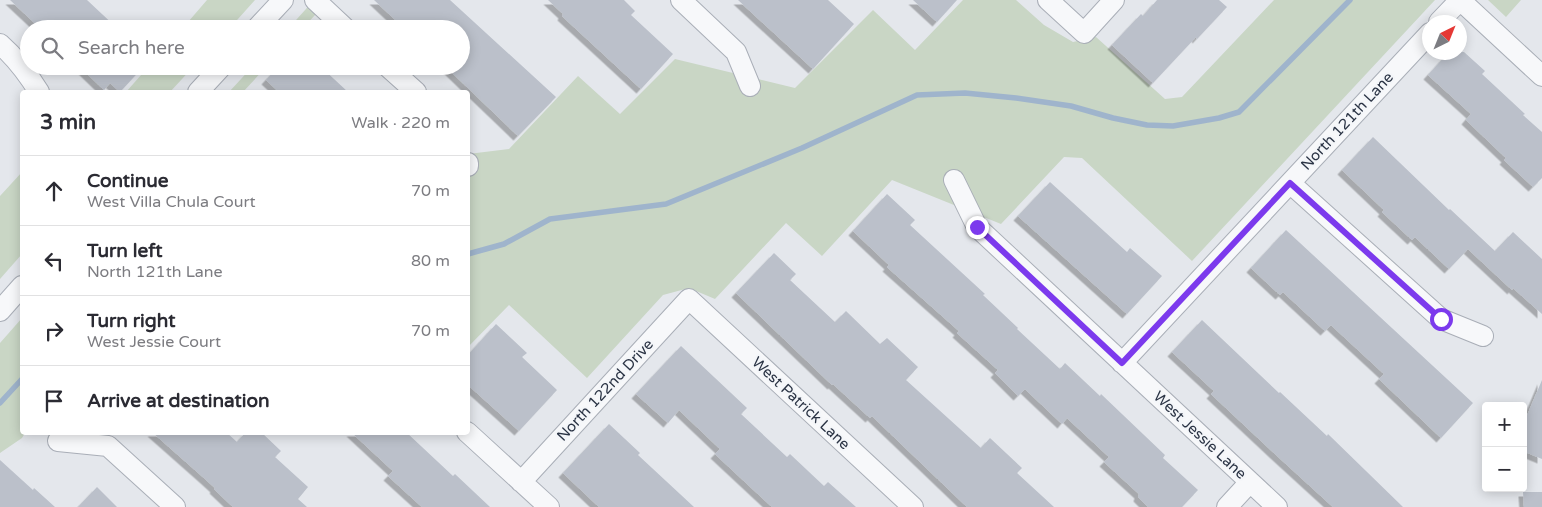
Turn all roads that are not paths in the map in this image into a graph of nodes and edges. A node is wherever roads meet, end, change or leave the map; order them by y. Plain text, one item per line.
1 (283, 0) edge
2 (315, 0) edge
3 (681, 0) edge
4 (1048, 0) edge
5 (1114, 0) edge
6 (1460, 0) edge
7 (1446, 15) edge
8 (264, 20) edge
9 (336, 20) edge
10 (1422, 42) edge
11 (0, 44) edge
12 (20, 64) edge
13 (29, 75) edge
14 (214, 75) edge
15 (397, 75) edge
16 (1542, 76) edge
17 (750, 86) dead end
18 (38, 90) edge
19 (200, 90) edge
20 (414, 90) edge
21 (954, 180) dead end
22 (1290, 183) junction
23 (20, 288) edge
24 (689, 299) joint
25 (0, 311) edge
26 (1483, 336) dead end
27 (1122, 363) junction
28 (470, 435) edge
29 (58, 440) dead end
30 (521, 482) junction
31 (1250, 482) junction
32 (175, 507) edge
33 (549, 507) edge
34 (913, 507) edge
35 (1227, 507) edge
36 (1277, 507) edge

1 - 8 street
2 - 9 street
3 - 17 street
4 - 5 street
6 - 7 street
6 - 16 street
10 - 22 street, North 121th Lane
11 - 12 street
13 - 18 street
14 - 19 street
15 - 20 street
21 - 27 street, West Jessie Lane
22 - 26 street
22 - 27 street, North 121th Lane
23 - 25 street
24 - 30 street, North 122nd Drive
24 - 34 street, West Patrick Lane
27 - 31 street, West Jessie Lane
28 - 30 street
29 - 32 street
30 - 33 street
31 - 35 street
31 - 36 street, West Jessie Lane

